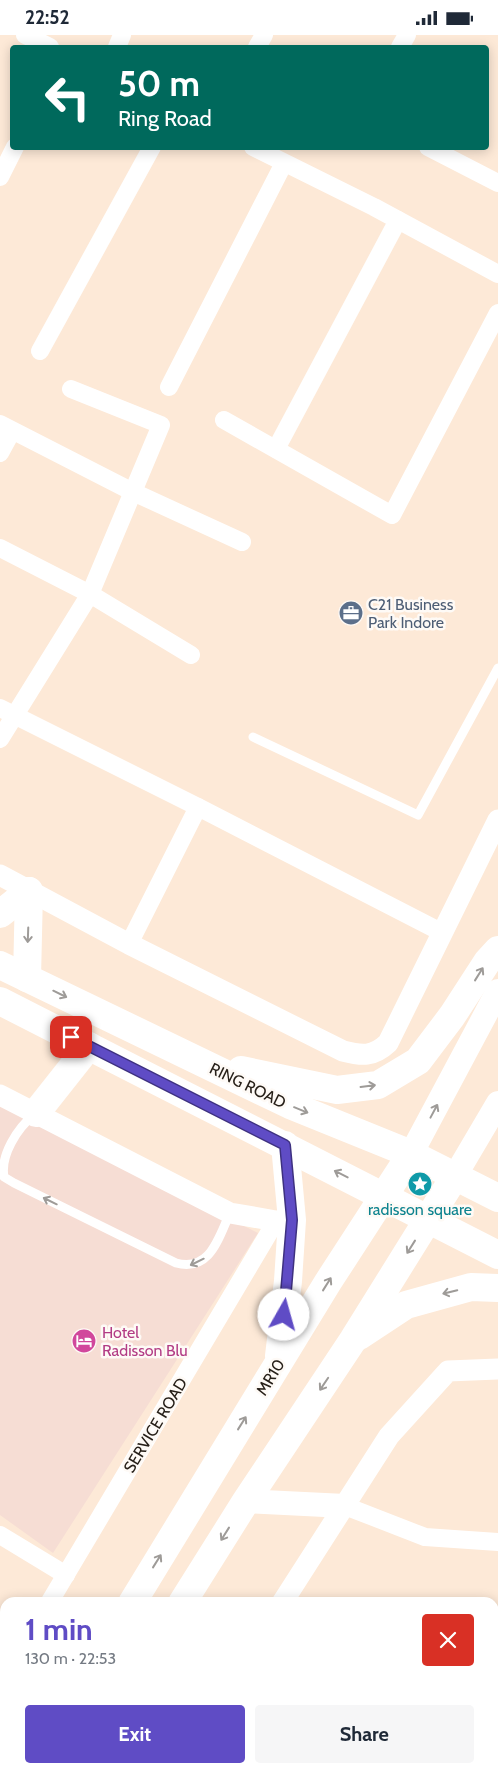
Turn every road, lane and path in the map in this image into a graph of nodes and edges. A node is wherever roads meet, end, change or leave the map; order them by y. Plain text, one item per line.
1 (25, 35) edge
2 (46, 45) edge
3 (14, 150) edge
4 (150, 150) edge
5 (259, 150) edge
6 (434, 150) edge
7 (284, 163) junction
8 (0, 177) edge
9 (498, 183) edge
10 (398, 220) junction
11 (498, 274) edge
12 (498, 313) edge
13 (40, 351) dead end
14 (169, 387) dead end
15 (71, 389) dead end
16 (224, 420) dead end
17 (6, 427) edge
18 (276, 449) junction
19 (0, 453) edge
20 (133, 492) junction
21 (242, 543) dead end
22 (0, 548) edge
23 (90, 594) junction
24 (191, 655) dead end
25 (498, 668) edge
26 (6, 712) edge
27 (253, 737) dead end
28 (0, 739) edge
29 (198, 807) junction
30 (496, 830) edge
31 (0, 875) edge
32 (30, 891) junction
33 (0, 914) edge
34 (443, 933) junction
35 (129, 944) junction
36 (498, 950) edge
37 (0, 965) edge
38 (27, 978) junction
39 (498, 991) edge
40 (0, 1001) edge
41 (89, 1046) junction
42 (200, 1062) junction
43 (0, 1095) edge
44 (498, 1103) edge
45 (36, 1113) junction
46 (285, 1145) junction
47 (411, 1154) junction
48 (455, 1176) junction
49 (384, 1196) junction
50 (498, 1198) edge
51 (230, 1213) junction
52 (428, 1219) junction
53 (284, 1221) junction
54 (498, 1255) edge
55 (498, 1288) edge
56 (352, 1341) junction
57 (278, 1365) junction
58 (498, 1369) edge
59 (246, 1501) junction
60 (345, 1506) junction
61 (0, 1535) edge
62 (498, 1543) edge
63 (66, 1575) junction
64 (53, 1597) edge
65 (136, 1597) edge
66 (186, 1597) edge
67 (286, 1597) edge

1 - 2 street
3 - 8 street
4 - 13 street
5 - 7 street
6 - 9 street
7 - 10 street
7 - 14 street
10 - 11 street
10 - 18 street
12 - 18 street
15 - 20 street
16 - 18 street
17 - 19 street
17 - 20 street
20 - 21 street
20 - 23 street
22 - 23 street
23 - 24 street
23 - 26 street
25 - 27 lane
26 - 28 street
26 - 29 street
29 - 34 street
29 - 35 street
30 - 34 street
31 - 32 street
32 - 33 main road
32 - 35 street
32 -> 38 main road
34 - 35 street
42 -> 36 main road
37 - 38 main road, RING ROAD
38 -> 42 main road, RING ROAD
47 -> 39 main road
40 - 41 main road
41 - 45 main road
41 - 46 main road
42 -> 47 main road, RING ROAD
43 - 45 street
44 - 48 main road
45 - 51 street
51 -> 45 lane
49 -> 46 main road
46 - 53 main road
47 - 48 main road, RING ROAD
47 - 49 main road, MR10
48 - 50 main road, RING ROAD
48 - 52 main road
49 - 52 main road
57 -> 49 main road, MR10
51 - 53 street
52 - 54 main road
52 -> 56 main road
53 - 57 main road
53 - 63 street, SERVICE ROAD
55 -> 56 main road
56 -> 59 main road
65 -> 57 main road, MR10
58 - 60 street
59 - 60 main road
59 -> 66 main road
60 - 62 street
60 - 67 street
61 - 63 street
63 - 64 street, SERVICE ROAD

